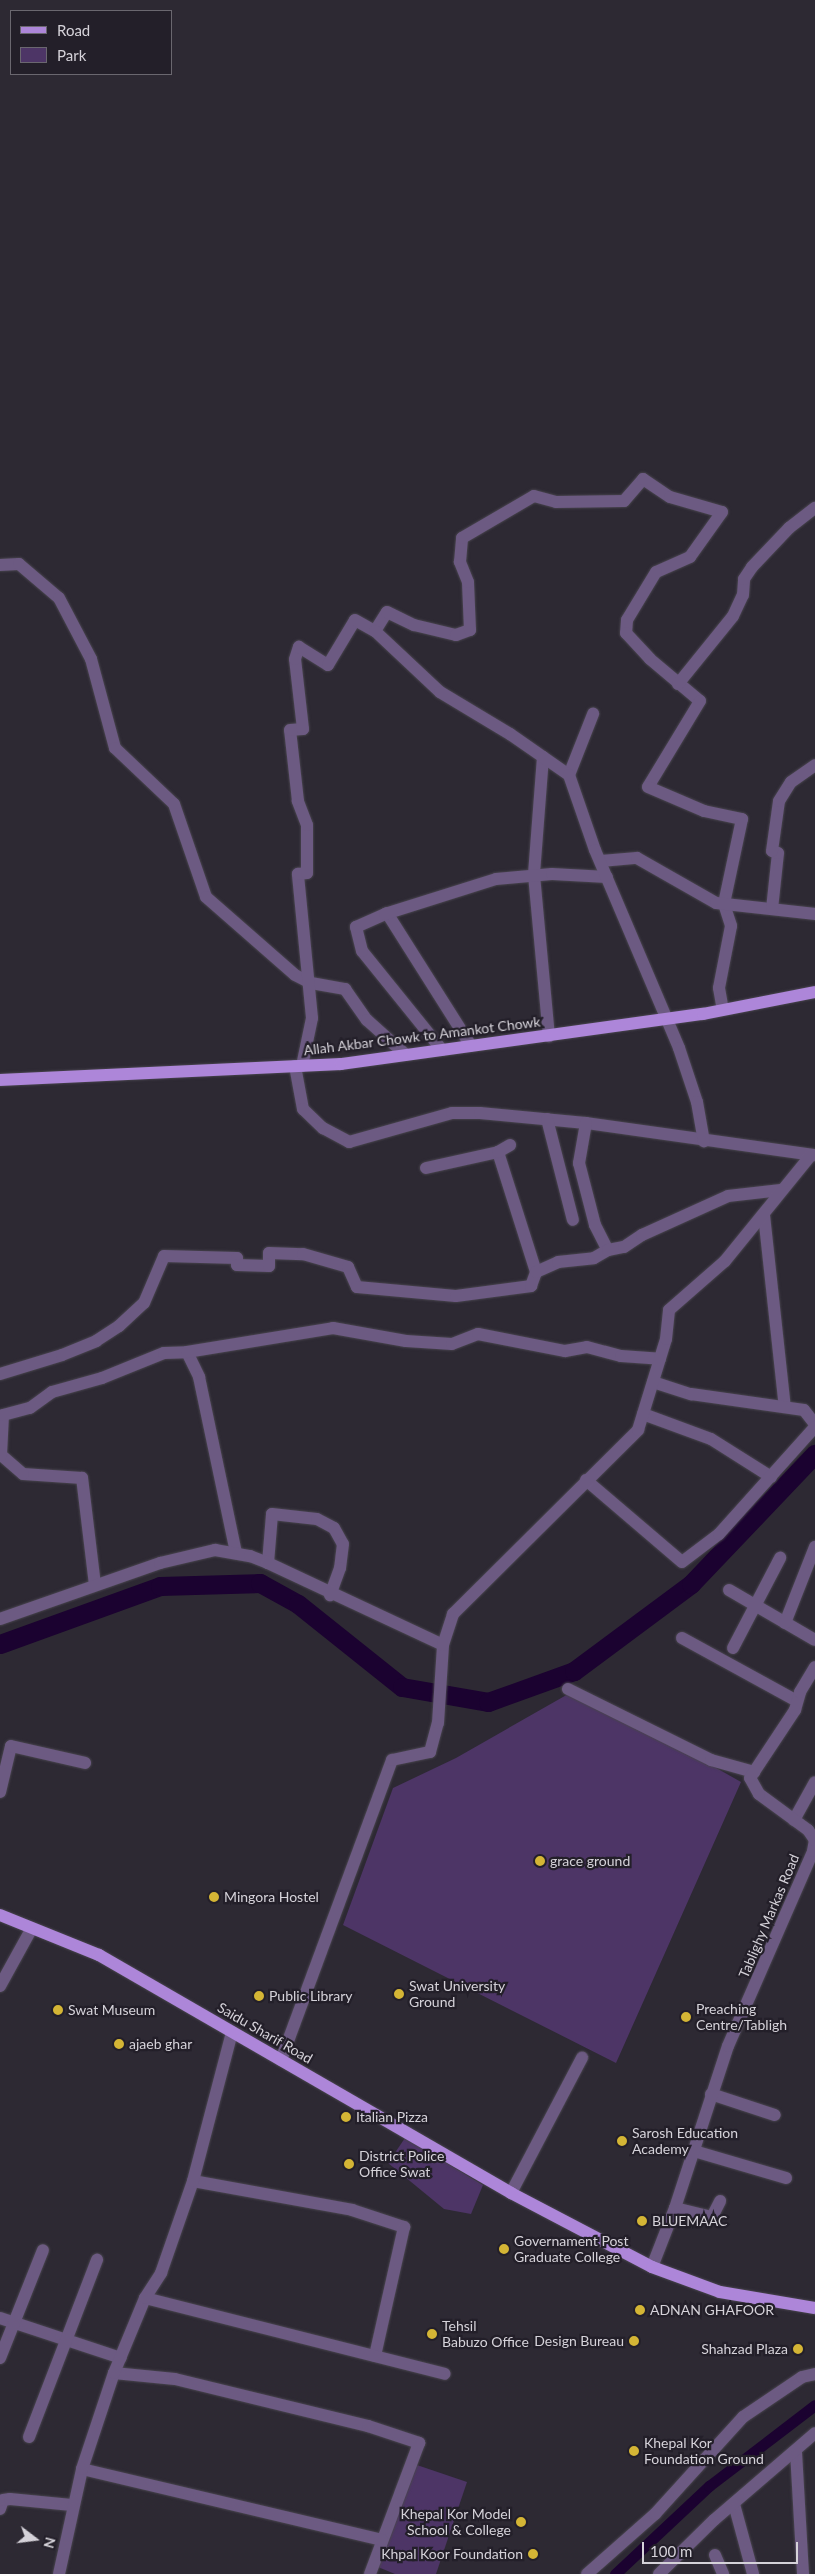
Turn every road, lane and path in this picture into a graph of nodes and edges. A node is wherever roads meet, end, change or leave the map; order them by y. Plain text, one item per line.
1 (815, 508) edge
2 (0, 565) edge
3 (375, 631) junction
4 (678, 684) junction
5 (593, 714) dead end
6 (543, 756) junction
7 (815, 765) edge
8 (569, 775) junction
9 (601, 861) junction
10 (534, 875) junction
11 (606, 877) junction
12 (724, 904) junction
13 (772, 909) junction
14 (387, 913) junction
15 (815, 914) edge
16 (311, 983) junction
17 (815, 992) edge
18 (723, 1010) junction
19 (666, 1020) junction
20 (549, 1036) junction
21 (471, 1046) junction
22 (442, 1050) junction
23 (406, 1055) junction
24 (299, 1066) junction
25 (0, 1080) edge
26 (547, 1119) junction
27 (586, 1123) junction
28 (704, 1141) junction
29 (510, 1144) dead end
30 (498, 1152) junction
31 (813, 1155) edge
32 (426, 1168) dead end
33 (780, 1190) junction
34 (764, 1215) junction
35 (573, 1220) dead end
36 (608, 1250) junction
37 (536, 1272) junction
38 (187, 1352) junction
39 (660, 1359) junction
40 (0, 1374) edge
41 (653, 1382) junction
42 (785, 1407) junction
43 (643, 1414) junction
44 (815, 1425) edge
45 (771, 1477) junction
46 (586, 1480) junction
47 (815, 1547) edge
48 (236, 1553) junction
49 (780, 1558) dead end
50 (268, 1563) junction
51 (95, 1585) junction
52 (730, 1590) dead end
53 (330, 1595) junction
54 (757, 1606) junction
55 (0, 1619) edge
56 (785, 1623) junction
57 (682, 1638) dead end
58 (815, 1640) edge
59 (443, 1645) junction
60 (733, 1648) dead end
61 (814, 1672) edge
62 (568, 1689) dead end
63 (797, 1701) junction
64 (85, 1763) dead end
65 (754, 1772) junction
66 (815, 1782) edge
67 (0, 1791) edge
68 (794, 1820) junction
69 (815, 1840) edge
70 (0, 1915) edge
71 (32, 1928) junction
72 (0, 1986) edge
73 (232, 2032) junction
74 (582, 2058) dead end
75 (281, 2060) junction
76 (712, 2094) junction
77 (775, 2115) dead end
78 (694, 2151) junction
79 (786, 2178) dead end
80 (193, 2181) junction
81 (510, 2194) junction
82 (720, 2201) dead end
83 (675, 2208) junction
84 (43, 2250) dead end
85 (97, 2260) dead end
86 (652, 2267) junction
87 (145, 2298) junction
88 (815, 2309) edge
89 (0, 2318) edge
90 (14, 2322) junction
91 (65, 2340) junction
92 (375, 2356) junction
93 (0, 2358) edge
94 (120, 2358) junction
95 (114, 2373) junction
96 (445, 2374) dead end
97 (815, 2374) edge
98 (815, 2432) edge
99 (29, 2437) dead end
100 (796, 2452) junction
101 (82, 2469) junction
102 (72, 2504) junction
103 (734, 2504) junction
104 (0, 2509) edge
105 (382, 2540) junction
106 (715, 2555) dead end
107 (59, 2574) edge
108 (371, 2574) edge
109 (588, 2574) edge
110 (659, 2574) edge
111 (723, 2574) edge
112 (753, 2574) edge
113 (803, 2574) edge

1 - 4 street
2 - 16 street
3 - 4 street
3 - 6 street
3 - 16 street
4 - 12 street
5 - 8 street
6 - 8 street
6 - 10 street
7 - 13 street
8 - 9 street
9 - 11 street
9 - 12 street
10 - 11 street
10 - 14 street
10 - 20 street
11 - 19 street
12 - 13 street
12 - 18 street
13 - 15 street
14 - 21 street
14 - 22 street
16 - 23 street
16 - 24 street
17 - 18 main road, Allah Akbar Chowk to Amankot Chowk
18 - 19 main road, Allah Akbar Chowk to Amankot Chowk
19 - 20 main road, Allah Akbar Chowk to Amankot Chowk
19 - 28 street
20 - 21 main road, Allah Akbar Chowk to Amankot Chowk
21 - 22 main road, Allah Akbar Chowk to Amankot Chowk
22 - 23 main road, Allah Akbar Chowk to Amankot Chowk
23 - 24 main road, Allah Akbar Chowk to Amankot Chowk
24 - 25 main road, Allah Akbar Chowk to Amankot Chowk
24 - 26 street
26 - 27 street
26 - 35 street
27 - 28 street
27 - 36 street
28 - 31 street
29 - 30 street
30 - 32 street
30 - 37 street
31 - 33 street
33 - 34 street
33 - 36 street
34 - 39 street
34 - 42 street
36 - 37 street
37 - 40 street
38 - 39 street
38 - 48 street
38 - 51 street
39 - 41 street
41 - 42 street
41 - 43 street
42 - 44 street
43 - 45 street
43 - 46 street
44 - 45 street
45 - 46 street
46 - 59 street
47 - 56 street
48 - 50 street
48 - 51 street
49 - 54 street
50 - 53 street
50 - 53 street
51 - 55 street
52 - 54 street
53 - 59 street
54 - 56 street
54 - 60 street
56 - 58 street
57 - 63 street
59 - 75 street
61 - 63 street
62 - 65 street
63 - 65 street
64 - 67 street
65 - 68 street, Tablighy Markas Road
66 - 68 street
68 - 69 street, Tablighy Markas Road
69 - 76 street, Tablighy Markas Road
70 - 71 main road, Saidu Sharif Road
71 - 72 street
71 - 73 main road, Saidu Sharif Road
73 - 75 main road, Saidu Sharif Road
73 - 80 street
74 - 81 street
75 - 81 main road, Saidu Sharif Road
76 - 77 street
76 - 78 street, Tablighy Markas Road
78 - 79 street
78 - 83 street, Tablighy Markas Road
80 - 87 street
80 - 92 street
81 - 86 main road
81 - 88 main road
82 - 83 street
83 - 86 street, Tablighy Markas Road
84 - 90 street
85 - 91 street
86 - 88 main road
87 - 92 street
87 - 94 street
89 - 90 street
90 - 91 street
90 - 93 street
91 - 94 street
91 - 99 street
92 - 96 street
94 - 95 street
95 - 101 street
95 - 105 street
97 - 109 street
98 - 100 street
100 - 103 street
100 - 113 street
101 - 102 street
101 - 105 street
102 - 104 street
102 - 107 street
103 - 110 street
103 - 112 street
105 - 108 street
106 - 111 street

